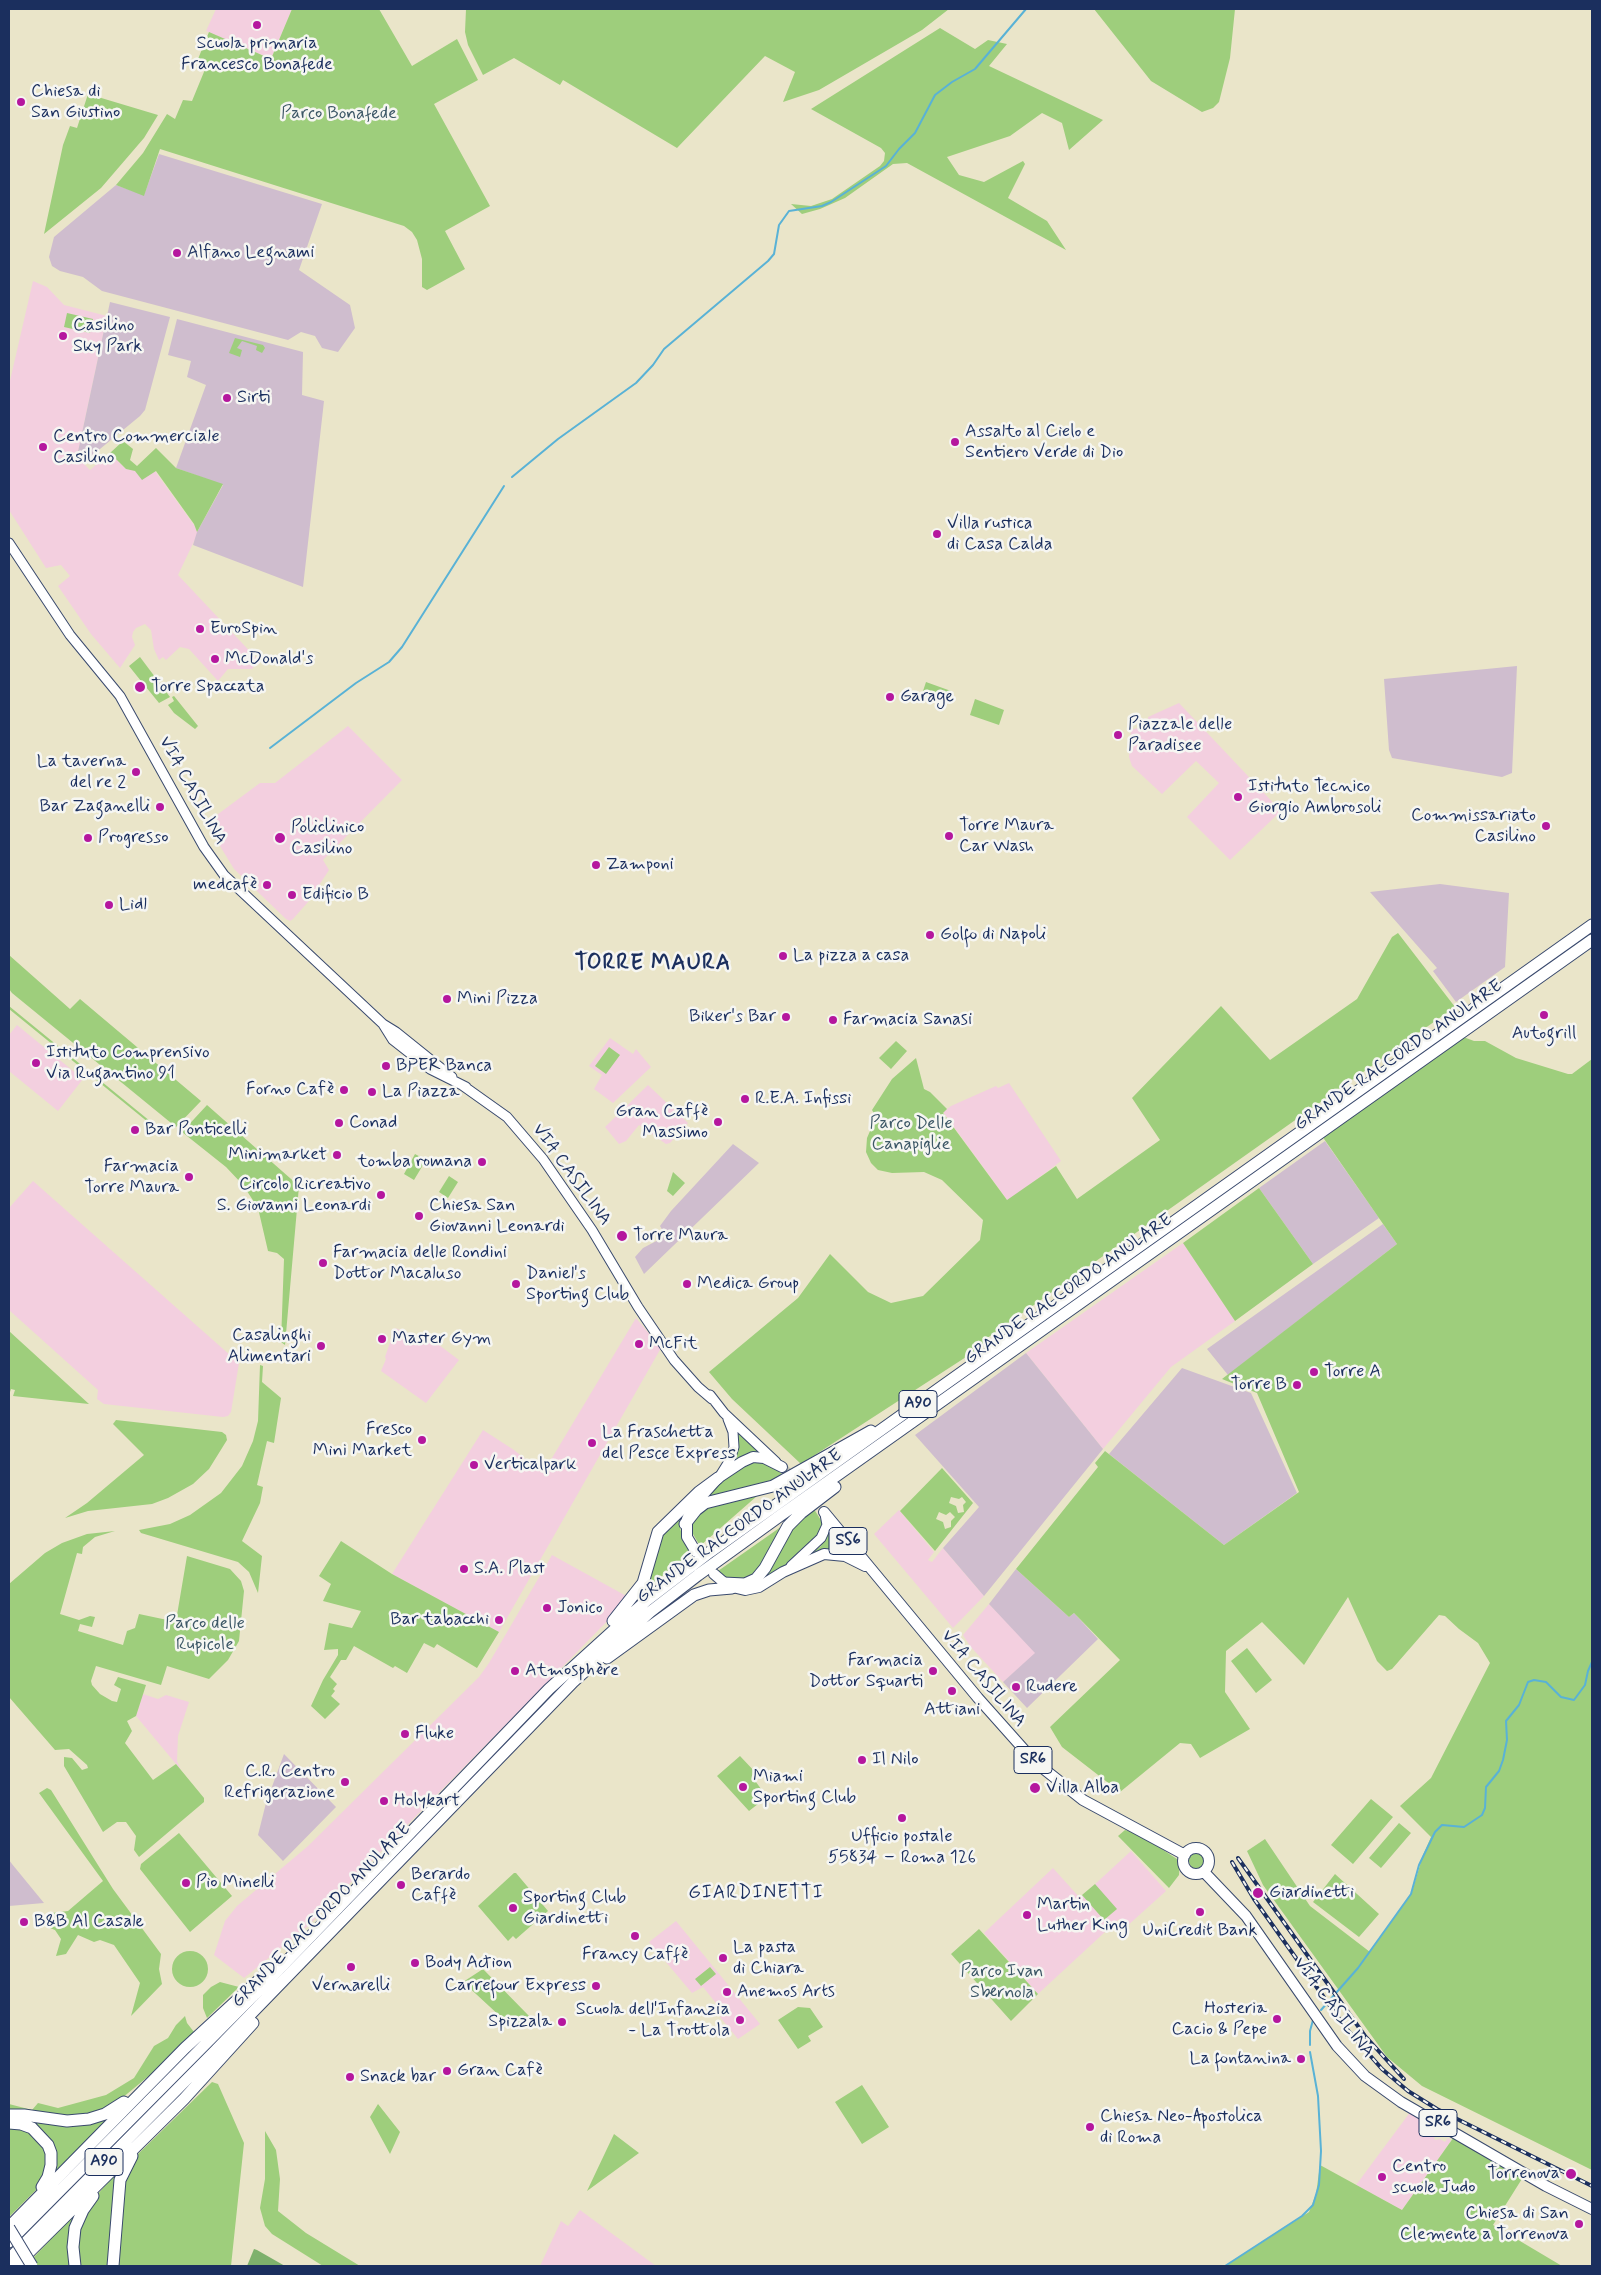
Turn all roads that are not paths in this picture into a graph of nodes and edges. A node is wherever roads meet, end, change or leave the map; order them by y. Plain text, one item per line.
1 (9, 543) edge
2 (1592, 925) edge
3 (1592, 940) edge
4 (383, 1024) junction
5 (466, 1087) junction
6 (724, 1413) junction
7 (923, 1416) junction
8 (897, 1419) junction
9 (782, 1467) joint
10 (718, 1478) junction
11 (824, 1512) joint
12 (685, 1524) junction
13 (696, 1552) dead end
14 (872, 1571) junction
15 (783, 1572) junction
16 (714, 1574) dead end
17 (728, 1586) junction
18 (589, 1651) junction
19 (573, 1682) junction
20 (1185, 1855) junction
21 (1204, 1872) junction
22 (266, 1990) junction
23 (196, 2061) junction
24 (150, 2084) junction
25 (9, 2115) edge
26 (9, 2123) edge
27 (147, 2137) junction
28 (116, 2164) junction
29 (1592, 2209) edge
30 (17, 2218) junction
31 (9, 2227) edge
32 (9, 2242) edge
33 (9, 2259) edge
34 (16, 2266) edge
35 (32, 2266) edge
36 (75, 2266) edge
37 (113, 2266) edge

1 - 4 main road, VIA CASILINA
2 - 8 highway, GRANDE RACCORDO ANULARE / A90
3 - 7 highway, GRANDE RACCORDO ANULARE / A90
4 - 5 main road, VIA CASILINA
4 - 5 main road, VIA CASILINA
5 - 6 main road, VIA CASILINA
6 - 9 main road, VIA CASILINA
6 - 10 main road
7 - 17 highway
7 - 19 highway, GRANDE RACCORDO ANULARE / A90
8 - 12 highway
8 - 18 highway, GRANDE RACCORDO ANULARE / A90
9 - 10 main road
10 - 12 main road
10 - 18 highway
11 - 14 main road, VIA CASILINA / SS6
11 - 15 main road
12 - 13 main road
14 - 15 main road, VIA CASILINA
14 - 20 main road, VIA CASILINA / SR6
15 - 17 main road, VIA CASILINA
16 - 17 main road
17 - 19 highway
18 - 22 highway, GRANDE RACCORDO ANULARE / A90
19 - 22 highway, GRANDE RACCORDO ANULARE / A90
20 - 21 main road
20 - 21 main road
21 - 29 main road, VIA CASILINA / SR6
22 - 23 highway, GRANDE RACCORDO ANULARE / A90
22 - 23 highway
23 - 24 highway
23 - 27 highway
23 - 32 highway, GRANDE RACCORDO ANULARE / A90
23 - 33 highway, GRANDE RACCORDO ANULARE / A90
24 - 25 highway
24 - 30 highway
26 - 30 highway
27 - 28 highway
27 - 37 highway
28 - 34 highway
28 - 36 highway
30 - 31 highway
31 - 35 highway, bridge

